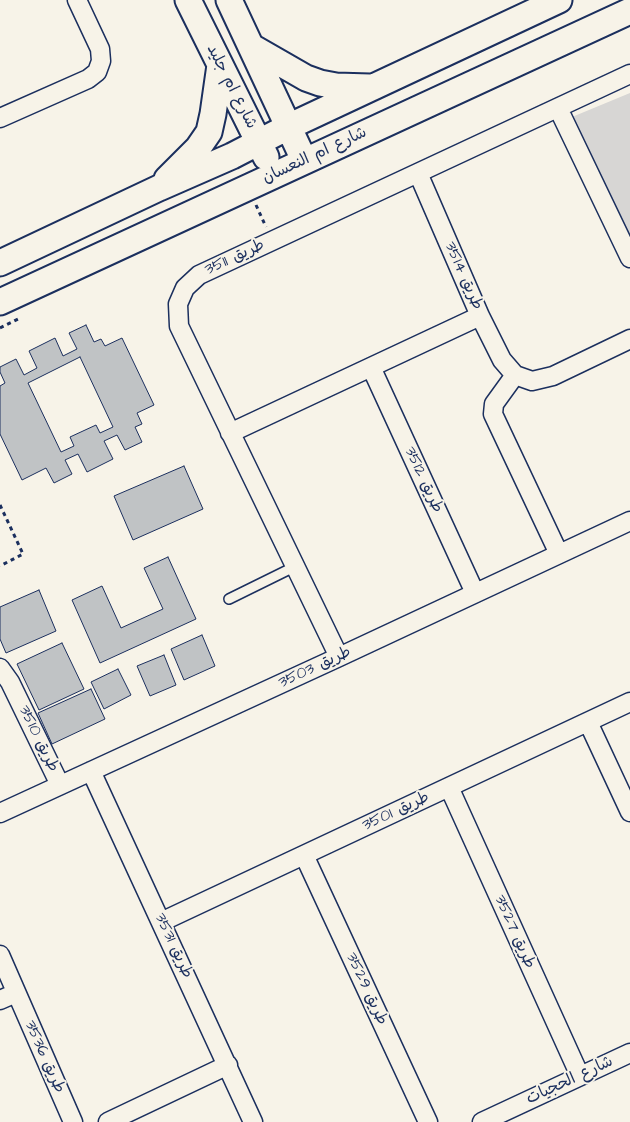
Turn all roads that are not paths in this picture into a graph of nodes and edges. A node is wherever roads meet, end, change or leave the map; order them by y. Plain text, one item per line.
1 (76, 0) edge
2 (188, 0) edge
3 (229, 0) edge
4 (559, 0) edge
5 (630, 11) edge
6 (252, 47) junction
7 (220, 65) junction
8 (630, 74) edge
9 (373, 87) junction
10 (558, 108) junction
11 (0, 118) edge
12 (288, 127) junction
13 (259, 142) junction
14 (304, 160) junction
15 (418, 173) junction
16 (274, 175) junction
17 (159, 188) junction
18 (630, 258) edge
19 (0, 263) edge
20 (0, 302) edge
21 (480, 316) junction
22 (630, 339) edge
23 (371, 367) junction
24 (515, 375) junction
25 (230, 433) junction
26 (630, 521) edge
27 (559, 554) junction
28 (296, 566) junction
29 (475, 593) junction
30 (229, 599) dead end
31 (339, 657) junction
32 (0, 668) edge
33 (630, 702) edge
34 (588, 722) junction
35 (91, 771) junction
36 (60, 785) junction
37 (449, 788) junction
38 (630, 812) edge
39 (0, 813) edge
40 (304, 855) junction
41 (161, 922) junction
42 (0, 955) edge
43 (16, 993) junction
44 (0, 1000) edge
45 (630, 1053) edge
46 (228, 1065) junction
47 (580, 1076) junction
48 (72, 1122) edge
49 (108, 1122) edge
50 (253, 1122) edge
51 (428, 1122) edge
52 (482, 1122) edge

1 - 11 street
2 - 7 main road, شارع ام جليد
3 - 6 main road, شارع ام جليد
4 - 9 main road
5 - 14 main road, شارع ام النعسان
6 - 9 main road
6 - 12 main road, شارع ام جليد
7 - 13 main road, شارع ام جليد
7 - 17 main road
8 - 10 street, طريق 3511
9 - 12 main road
10 - 15 street, طريق 3511
10 - 18 street
12 - 13 main road
12 - 14 main road, شارع ام جليد
13 - 16 main road, شارع ام جليد
13 - 17 main road
14 - 16 main road, شارع ام النعسان
15 - 21 street, طريق 3514
15 - 25 street, طريق 3511
16 - 20 main road, شارع ام النعسان
17 - 19 main road
21 - 23 street
21 - 24 street, طريق 3514
22 - 24 street
23 - 25 street
23 - 29 street, طريق 3512
24 - 27 street
25 - 28 street, طريق 3511
26 - 27 street, طريق 3503
27 - 29 street, طريق 3503
28 - 30 lane
28 - 31 street, طريق 3511
29 - 31 street, طريق 3503
31 - 35 street, طريق 3503
32 - 36 street, طريق 3510
33 - 34 street, طريق 3501
34 - 37 street, طريق 3501
34 - 38 street
35 - 36 street, طريق 3503
35 - 41 street, طريق 3531
36 - 39 street, طريق 3503
37 - 40 street, طريق 3501
37 - 47 street, طريق 3527
40 - 41 street, طريق 3501
40 - 51 street, طريق 3529
41 - 46 street, طريق 3531
42 - 43 street, طريق 3536
43 - 44 street
43 - 48 street, طريق 3536
45 - 47 street, شارع الحجيات
46 - 49 street
46 - 50 street, طريق 3531
47 - 52 street, شارع الحجيات

